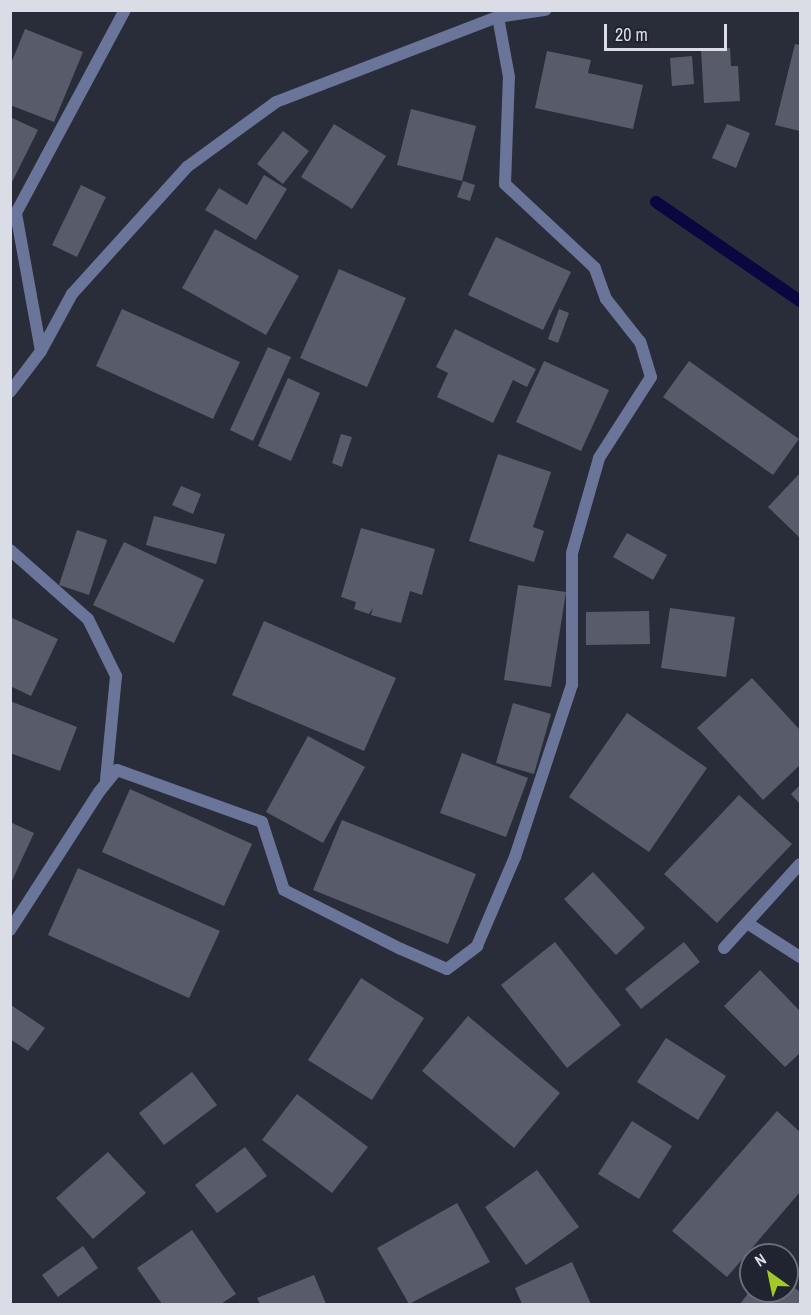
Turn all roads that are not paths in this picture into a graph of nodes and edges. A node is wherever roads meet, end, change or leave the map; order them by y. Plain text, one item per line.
1 (125, 10) edge
2 (545, 10) edge
3 (498, 17) junction
4 (40, 351) junction
5 (10, 392) edge
6 (10, 550) edge
7 (106, 780) junction
8 (801, 864) edge
9 (747, 923) junction
10 (10, 930) edge
11 (724, 948) dead end
12 (801, 957) edge

1 - 4 street
2 - 3 street
3 - 4 street
3 - 7 street
4 - 5 street
6 - 7 street
7 - 10 street
8 - 9 street
9 - 11 street
9 - 12 street

